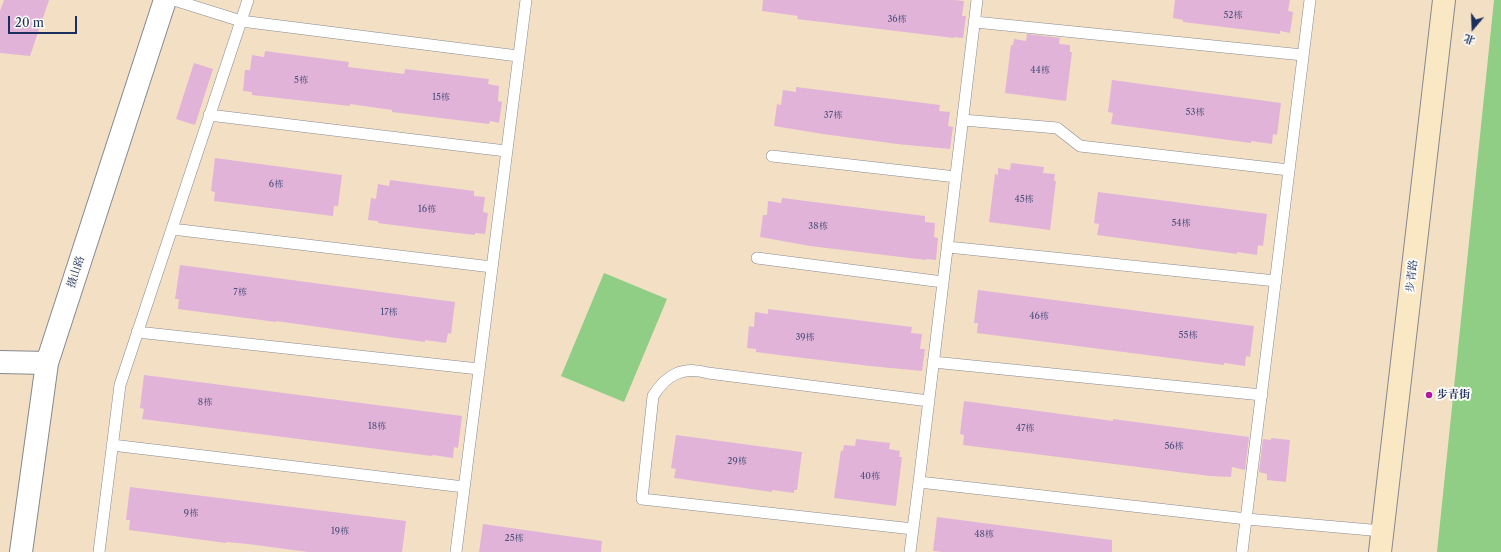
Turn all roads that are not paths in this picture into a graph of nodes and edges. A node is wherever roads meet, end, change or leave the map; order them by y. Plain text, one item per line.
1 (165, 0) edge
2 (174, 0) edge
3 (248, 0) edge
4 (526, 0) edge
5 (977, 0) edge
6 (1310, 0) edge
7 (1444, 0) edge
8 (241, 21) junction
9 (975, 22) junction
10 (1303, 55) junction
11 (518, 56) junction
12 (209, 115) junction
13 (963, 120) junction
14 (506, 151) junction
15 (772, 156) dead end
16 (1289, 170) junction
17 (956, 177) junction
18 (172, 229) junction
19 (948, 247) junction
20 (757, 258) dead end
21 (492, 267) junction
22 (1276, 281) junction
23 (943, 282) junction
24 (137, 332) junction
25 (0, 362) edge
26 (933, 362) junction
27 (47, 363) junction
28 (479, 369) junction
29 (1262, 395) junction
30 (929, 401) junction
31 (112, 445) junction
32 (919, 482) junction
33 (464, 487) junction
34 (1247, 519) junction
35 (913, 528) junction
36 (1381, 542) edge
37 (21, 552) edge
38 (99, 552) edge
39 (456, 552) edge
40 (910, 552) edge
41 (1242, 552) edge

1 - 27 street, 摄山路
2 - 8 lane
3 - 8 lane
4 - 11 lane
5 - 9 lane
6 - 10 lane
7 - 36 street, 步青路
8 - 11 lane
8 - 12 lane
9 - 10 lane
9 - 13 lane
10 - 16 lane
11 - 14 lane
12 - 14 lane
12 - 18 lane
13 - 16 lane
13 - 17 lane
14 - 21 lane
15 - 17 lane
16 - 22 lane
17 - 19 lane
18 - 21 lane
18 - 24 lane
19 - 22 lane
19 - 23 lane
20 - 23 lane
21 - 28 lane
22 - 29 lane
23 - 26 lane
24 - 28 lane
24 - 31 lane
25 - 27 street
26 - 29 lane
26 - 30 lane
27 - 37 street, 摄山路
28 - 33 lane
29 - 34 lane
30 - 32 lane
30 - 35 lane
31 - 33 lane
31 - 38 lane
32 - 34 lane
32 - 35 lane
33 - 39 lane
34 - 36 lane
34 - 41 lane
35 - 40 lane

